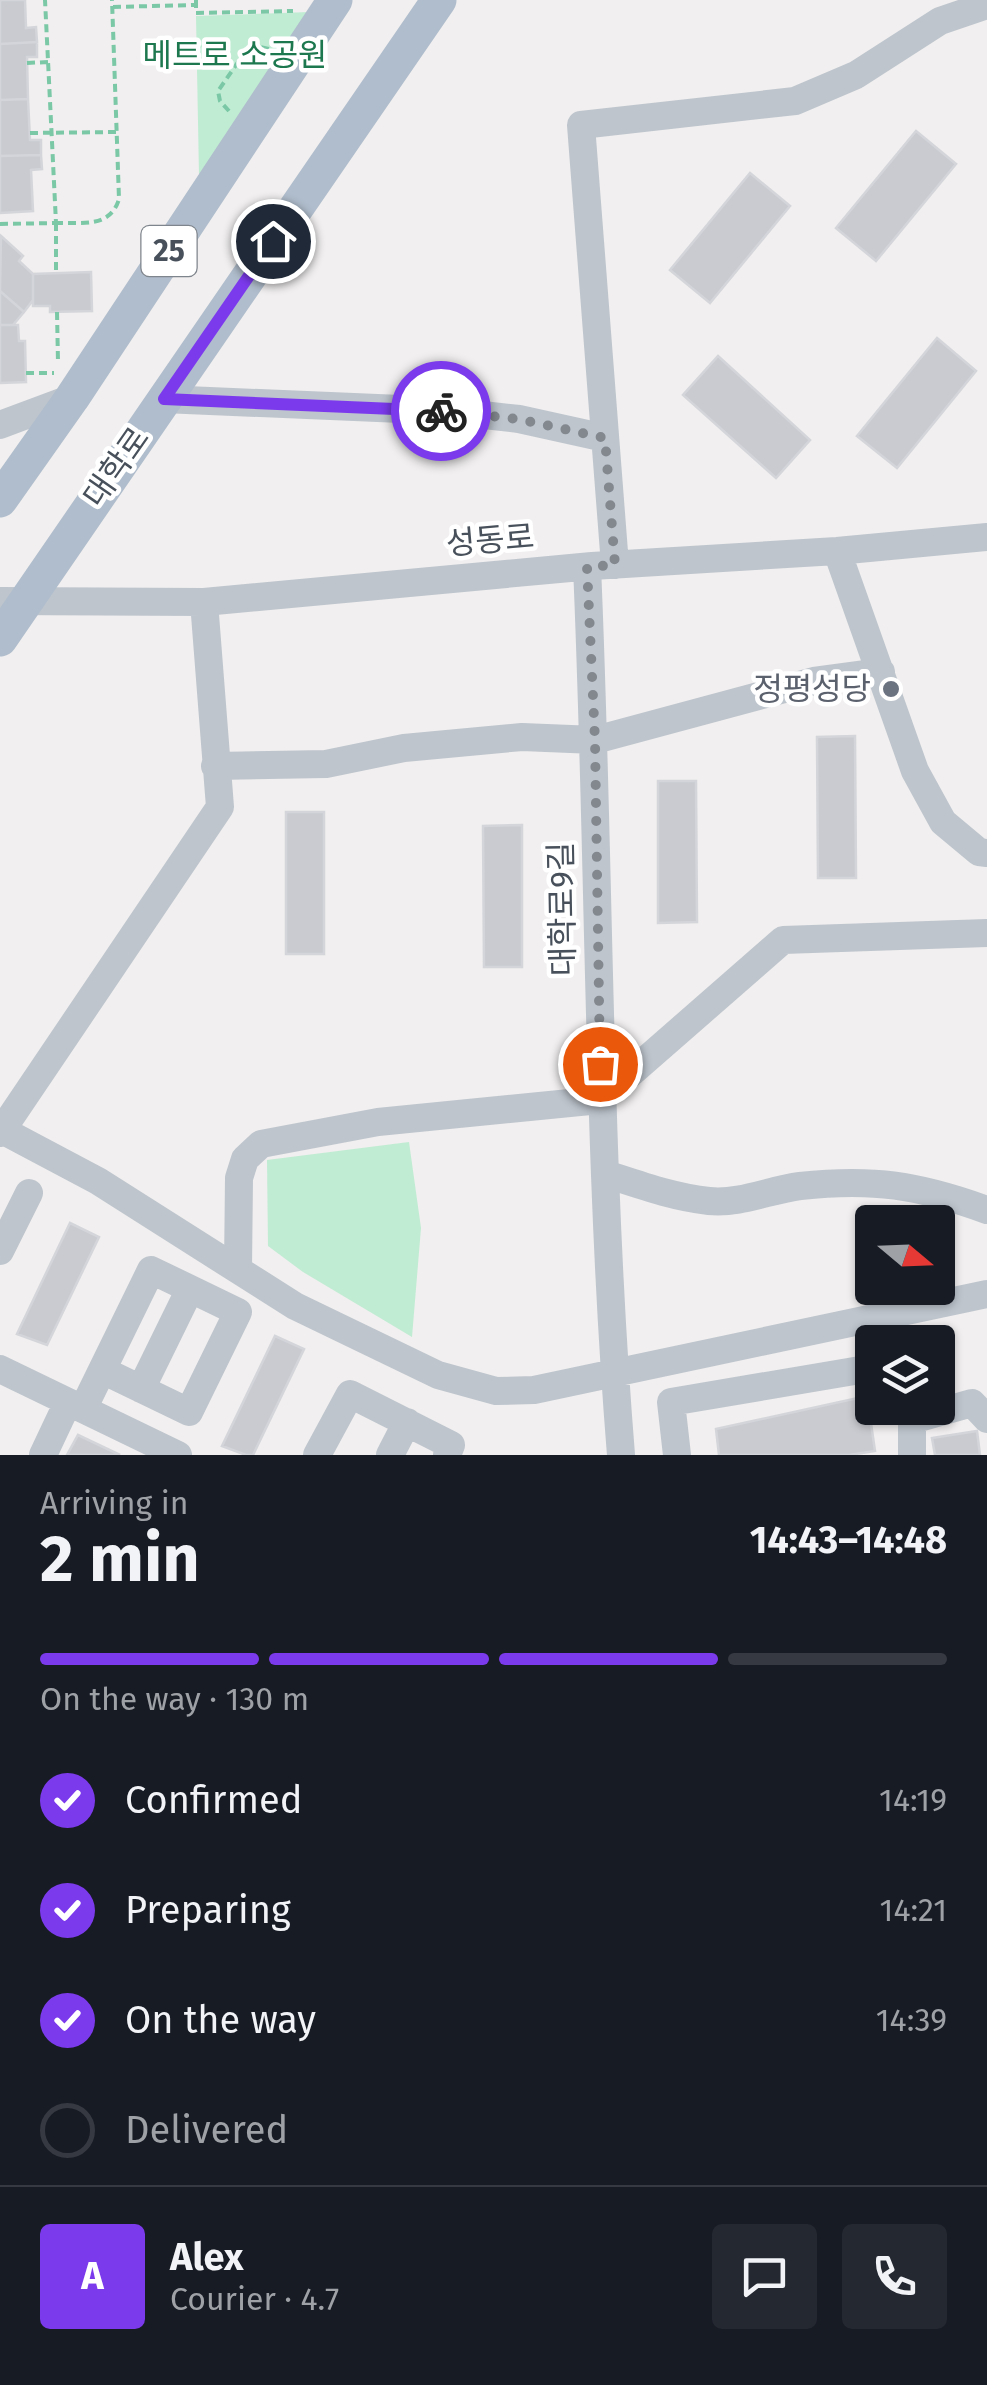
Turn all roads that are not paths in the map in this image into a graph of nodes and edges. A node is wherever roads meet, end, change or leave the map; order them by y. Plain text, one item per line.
1 (335, 0) edge
2 (439, 0) edge
3 (987, 5) edge
4 (72, 398) junction
5 (164, 399) junction
6 (0, 426) edge
7 (605, 438) junction
8 (0, 500) edge
9 (987, 537) edge
10 (837, 552) junction
11 (601, 566) junction
12 (12, 600) edge
13 (204, 602) junction
14 (0, 639) edge
15 (881, 672) junction
16 (595, 740) junction
17 (215, 766) junction
18 (987, 853) edge
19 (987, 933) edge
20 (600, 1100) junction
21 (0, 1131) edge
22 (606, 1174) junction
23 (29, 1192) dead end
24 (987, 1210) edge
25 (0, 1250) edge
26 (238, 1268) junction
27 (190, 1289) junction
28 (987, 1294) edge
29 (906, 1325) edge
30 (855, 1335) edge
31 (0, 1369) edge
32 (102, 1370) junction
33 (614, 1371) junction
34 (855, 1371) edge
35 (153, 1395) junction
36 (76, 1406) junction
37 (955, 1406) edge
38 (987, 1419) edge
39 (406, 1422) junction
40 (911, 1425) edge
41 (146, 1439) junction
42 (43, 1455) edge
43 (178, 1455) edge
44 (317, 1455) edge
45 (390, 1455) edge
46 (447, 1455) edge
47 (620, 1455) edge
48 (677, 1455) edge
49 (912, 1455) edge

1 - 4 main road, 25
2 - 5 main road, 대학로 / 25
3 - 7 street, 대학로9길
4 - 6 street
4 - 8 main road, 25
5 - 7 street
5 - 12 main road, 대학로 / 25
7 - 11 street, 대학로9길
9 - 10 street, 성동로
10 - 11 street, 성동로
10 - 15 street
11 - 13 street, 성동로
11 - 16 street, 대학로9길
12 - 13 street, 성동로
12 - 14 main road, 대학로 / 25
13 - 17 street
15 - 16 street
15 - 18 street
16 - 17 street
16 - 20 street, 대학로9길
17 - 21 street
19 - 20 street
20 - 22 street, 대학로9길
20 - 26 street
21 - 26 street
22 - 24 street
22 - 33 street, 대학로9길
23 - 25 street
26 - 33 street
27 - 32 street
27 - 35 street
27 - 35 street
28 - 29 street
30 - 33 street
31 - 36 street
32 - 35 street
32 - 36 street
33 - 47 street, 대학로9길
34 - 48 street
35 - 41 street
36 - 41 street
36 - 42 street
37 - 38 street
39 - 44 street
39 - 45 street
39 - 46 street
40 - 49 street
41 - 43 street

